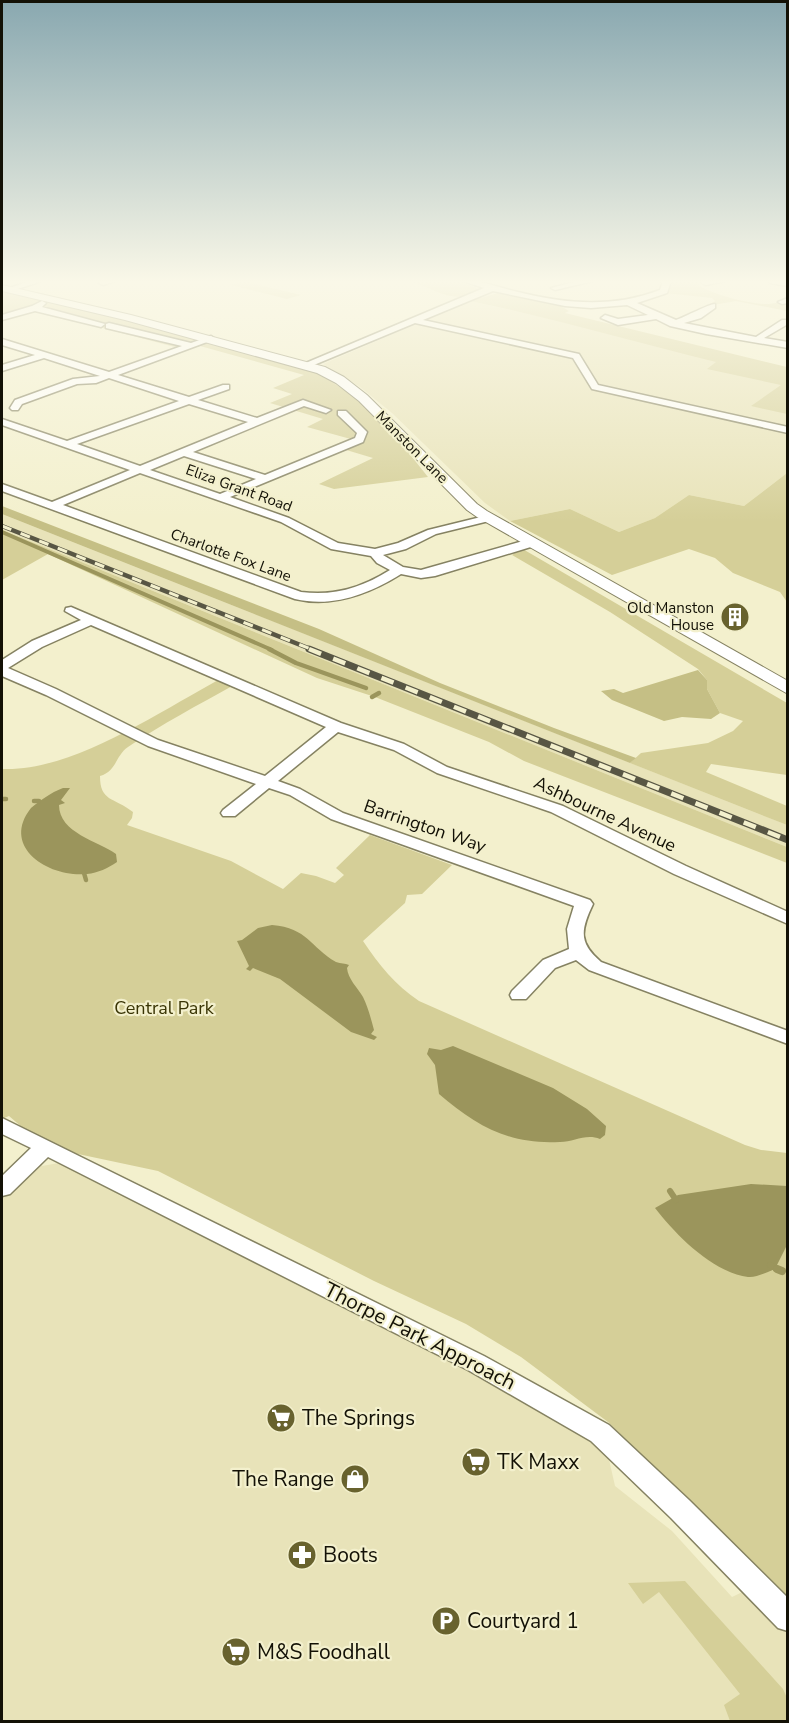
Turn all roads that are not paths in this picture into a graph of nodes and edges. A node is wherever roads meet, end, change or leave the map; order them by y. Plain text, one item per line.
1 (24, 361) edge
2 (61, 361) edge
3 (147, 361) edge
4 (296, 361) edge
5 (312, 361) edge
6 (579, 361) edge
7 (306, 364) junction
8 (2, 368) edge
9 (108, 375) junction
10 (96, 380) junction
11 (226, 387) dead end
12 (84, 390) dead end
13 (190, 400) junction
14 (15, 408) junction
15 (33, 408) dead end
16 (326, 410) dead end
17 (2, 413) edge
18 (342, 413) dead end
19 (2, 422) edge
20 (258, 422) junction
21 (788, 430) edge
22 (68, 444) junction
23 (183, 452) junction
24 (143, 470) junction
25 (267, 479) junction
26 (2, 487) edge
27 (221, 496) junction
28 (54, 505) junction
29 (489, 518) junction
30 (530, 543) junction
31 (375, 553) junction
32 (399, 570) junction
33 (71, 610) dead end
34 (91, 620) junction
35 (2, 668) edge
36 (788, 689) edge
37 (336, 726) junction
38 (266, 782) junction
39 (229, 813) dead end
40 (788, 919) edge
41 (579, 952) junction
42 (519, 995) dead end
43 (788, 1038) edge
44 (2, 1125) edge
45 (45, 1147) junction
46 (2, 1188) edge
47 (788, 1618) edge

1 - 8 street
2 - 9 street
3 - 9 street
4 - 7 street, Manston Lane
5 - 7 street
6 - 21 street
7 - 29 street, Manston Lane
9 - 10 street
9 - 13 street
10 - 12 street
10 - 14 street
11 - 13 street
13 - 20 street
13 - 22 street
14 - 15 street
14 - 17 street
16 - 20 street
18 - 25 street
19 - 22 street, Eliza Grant Road
20 - 23 street
22 - 24 street, Eliza Grant Road
23 - 24 street
23 - 25 street
24 - 27 street, Eliza Grant Road
24 - 28 street
25 - 27 street
26 - 28 street, Charlotte Fox Lane
27 - 31 street, Eliza Grant Road
28 - 32 street, Charlotte Fox Lane
29 - 30 street, Manston Lane
29 - 31 street
30 - 32 street, Eliza Grant Road
30 - 36 street, Manston Lane
31 - 32 street, Eliza Grant Road
33 - 34 street, Ashbourne Avenue
34 - 35 street
34 - 37 street, Ashbourne Avenue
35 - 38 street, Barrington Way
37 - 38 street
37 - 40 street, Ashbourne Avenue
38 - 39 street
38 - 41 street, Barrington Way
41 - 42 street
41 - 43 street
44 - 45 street, Thorpe Park Approach
45 - 46 street
45 - 47 street, Thorpe Park Approach

